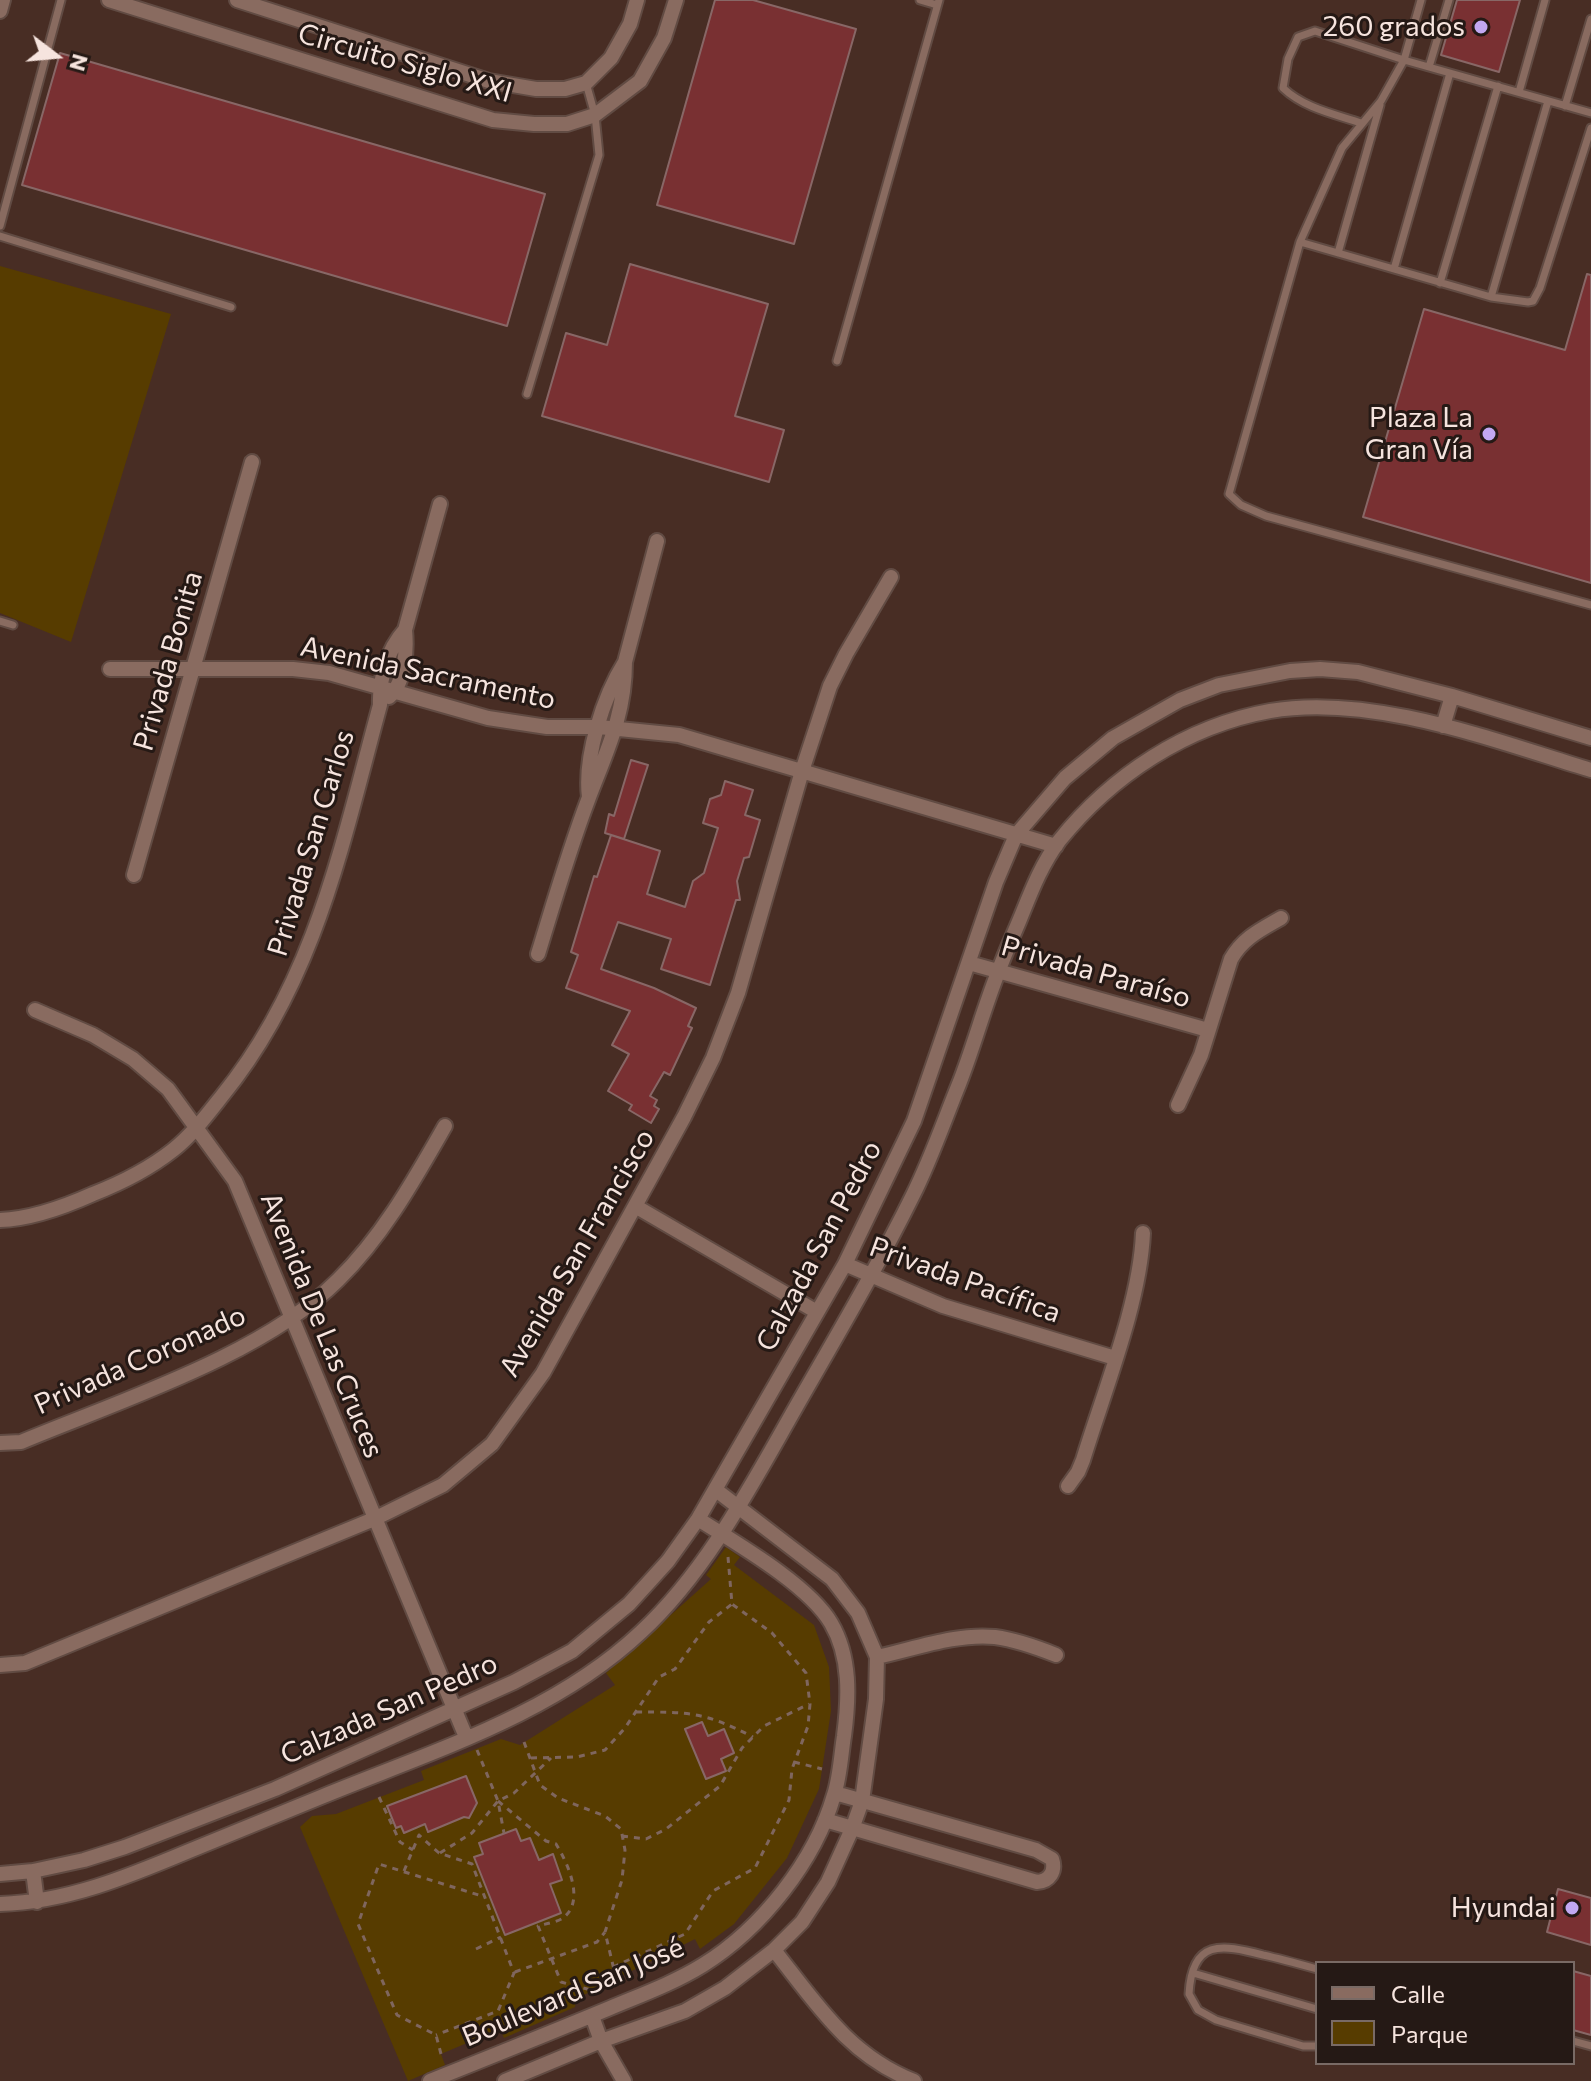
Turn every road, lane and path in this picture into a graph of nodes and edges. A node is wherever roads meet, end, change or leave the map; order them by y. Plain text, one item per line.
1 (3, 0) edge
2 (61, 0) edge
3 (109, 0) edge
4 (237, 0) edge
5 (637, 0) edge
6 (676, 0) edge
7 (920, 0) edge
8 (1421, 0) edge
9 (1449, 0) edge
10 (1545, 0) edge
11 (938, 2) edge
12 (0, 11) edge
13 (1591, 19) edge
14 (1404, 60) junction
15 (1429, 67) junction
16 (1450, 73) junction
17 (586, 83) junction
18 (1498, 86) junction
19 (1519, 92) junction
20 (1381, 101) junction
21 (1548, 101) junction
22 (1565, 106) junction
23 (1591, 113) edge
24 (595, 115) junction
25 (1361, 123) junction
26 (1591, 128) edge
27 (0, 226) edge
28 (0, 236) edge
29 (1300, 242) junction
30 (1338, 253) junction
31 (1394, 269) junction
32 (1440, 283) junction
33 (1491, 297) junction
34 (231, 307) dead end
35 (837, 361) dead end
36 (527, 394) dead end
37 (252, 462) dead end
38 (440, 504) dead end
39 (657, 541) dead end
40 (891, 577) dead end
41 (1591, 605) edge
42 (0, 621) edge
43 (13, 625) dead end
44 (405, 630) junction
45 (625, 662) junction
46 (110, 669) dead end
47 (192, 670) junction
48 (379, 687) junction
49 (395, 691) junction
50 (1452, 696) junction
51 (380, 705) junction
52 (1443, 726) junction
53 (599, 727) junction
54 (615, 729) junction
55 (1591, 738) edge
56 (1591, 770) edge
57 (802, 771) junction
58 (589, 797) junction
59 (1016, 835) junction
60 (1056, 846) junction
61 (134, 875) dead end
62 (1281, 918) dead end
63 (538, 954) dead end
64 (969, 963) junction
65 (998, 971) junction
66 (35, 1010) dead end
67 (1208, 1030) junction
68 (1178, 1105) dead end
69 (445, 1126) dead end
70 (197, 1127) junction
71 (635, 1206) junction
72 (0, 1220) edge
73 (1143, 1233) dead end
74 (845, 1264) junction
75 (872, 1274) junction
76 (817, 1312) junction
77 (292, 1317) junction
78 (1115, 1358) junction
79 (0, 1443) edge
80 (1068, 1486) dead end
81 (716, 1490) junction
82 (738, 1508) junction
83 (374, 1519) junction
84 (698, 1519) junction
85 (721, 1534) junction
86 (728, 1557) dead end
87 (732, 1604) junction
88 (1056, 1655) dead end
89 (877, 1657) junction
90 (0, 1665) edge
91 (810, 1704) junction
92 (455, 1710) junction
93 (636, 1712) junction
94 (466, 1737) junction
95 (753, 1737) junction
96 (524, 1742) dead end
97 (476, 1749) dead end
98 (531, 1758) junction
99 (551, 1758) junction
100 (794, 1762) junction
101 (823, 1769) dead end
102 (537, 1772) junction
103 (275, 1789) junction
104 (835, 1793) junction
105 (379, 1797) dead end
106 (498, 1801) junction
107 (862, 1801) junction
108 (286, 1811) junction
109 (825, 1820) junction
110 (852, 1829) junction
111 (504, 1833) dead end
112 (622, 1836) junction
113 (413, 1850) junction
114 (439, 1853) junction
115 (33, 1871) junction
116 (404, 1871) junction
117 (0, 1874) edge
118 (485, 1897) junction
119 (37, 1902) junction
120 (0, 1904) edge
121 (605, 1932) junction
122 (501, 1937) junction
123 (476, 1949) dead end
124 (774, 1950) junction
125 (550, 1960) junction
126 (613, 1967) junction
127 (1315, 1968) edge
128 (514, 1973) junction
129 (1193, 1973) junction
130 (616, 1978) dead end
131 (591, 1990) dead end
132 (1315, 2008) edge
133 (592, 2016) junction
134 (436, 2035) junction
135 (601, 2041) junction
136 (1315, 2046) edge
137 (441, 2054) dead end
138 (497, 2054) junction
139 (430, 2081) edge
140 (506, 2081) edge
141 (624, 2081) edge
142 (914, 2081) edge

1 - 12 street
2 - 27 lane
3 - 24 street, Circuito Siglo XXI
4 - 17 street, Circuito Siglo XXI
5 - 17 street
6 - 24 street, Circuito Siglo XXI
7 - 11 lane
8 - 14 lane
9 - 15 lane
10 - 19 lane
11 - 35 lane
13 - 22 lane
14 - 15 lane
14 - 20 lane
14 - 25 lane
15 - 16 lane
16 - 18 lane
16 - 31 lane
17 - 24 lane
18 - 19 lane
18 - 32 lane
19 - 21 lane
20 - 25 lane
20 - 30 lane
21 - 22 lane
21 - 33 lane
22 - 23 lane
24 - 36 lane
25 - 29 lane
26 - 33 lane
28 - 34 lane
29 - 30 lane
29 - 41 lane
30 - 31 lane
31 - 32 lane
32 - 33 lane
37 - 47 street, Privada Bonita
38 - 44 street, Privada San Carlos
39 - 45 street
40 - 57 street, Avenida San Francisco
42 - 43 lane
44 - 48 street, Privada San Carlos
44 - 49 street, Privada San Carlos
45 - 53 street
45 - 54 street
46 - 47 street, Avenida Sacramento
47 - 48 street, Avenida Sacramento
47 - 61 street, Privada Bonita
48 - 49 street, Avenida Sacramento
48 - 51 street, Privada San Carlos
49 - 51 street, Privada San Carlos
49 - 53 street, Avenida Sacramento
50 - 52 street
50 - 55 street, Calzada San Pedro
50 - 59 street, Calzada San Pedro
51 - 70 street, Privada San Carlos
52 - 56 street, Calzada San Pedro
52 - 60 street, Calzada San Pedro
53 - 54 street, Avenida Sacramento
53 - 58 street
54 - 57 street, Avenida Sacramento
54 - 58 street
57 - 59 street, Avenida Sacramento
57 - 71 street, Avenida San Francisco
58 - 63 street
59 - 60 street, Avenida Sacramento
59 - 64 street, Calzada San Pedro
60 - 65 street, Calzada San Pedro
62 - 67 street, Privada Paraíso
64 - 65 street, Privada Paraíso
64 - 74 street, Calzada San Pedro
65 - 67 street, Privada Paraíso
65 - 75 street, Calzada San Pedro
66 - 70 street, Avenida De Las Cruces
67 - 68 street, Privada Paraíso
69 - 77 street, Privada Coronado
70 - 72 street, Privada San Carlos
70 - 77 street, Avenida De Las Cruces
71 - 76 street
71 - 83 street, Avenida San Francisco
73 - 78 street
74 - 75 street, Privada Pacífica
74 - 76 street, Calzada San Pedro
75 - 78 street, Privada Pacífica
75 - 82 street, Calzada San Pedro
76 - 81 street, Calzada San Pedro
77 - 79 street, Privada Coronado
77 - 83 street, Avenida De Las Cruces
78 - 80 street
81 - 82 street, Boulevard San José
81 - 84 street, Calzada San Pedro
82 - 85 street, Calzada San Pedro
82 - 89 street, Boulevard San José
83 - 90 street, Avenida San Francisco
83 - 92 street, Avenida De Las Cruces
84 - 85 street, Boulevard San José
84 - 92 street, Calzada San Pedro
85 - 94 street, Calzada San Pedro
85 - 104 street, Boulevard San José
86 - 87 path
87 - 91 path
87 - 93 path
88 - 89 street
89 - 107 street, Boulevard San José
91 - 95 path
91 - 100 path
92 - 94 street, Avenida De Las Cruces
92 - 103 street, Calzada San Pedro
93 - 95 path
93 - 99 path
94 - 108 street, Calzada San Pedro
95 - 112 path
96 - 98 path
97 - 106 path
98 - 99 path
98 - 102 path
99 - 102 path
100 - 101 path
100 - 126 path
102 - 106 path
102 - 112 path
103 - 108 street
103 - 115 street, Calzada San Pedro
104 - 107 street
104 - 109 street, Boulevard San José
105 - 113 path
106 - 111 path
106 - 114 path
106 - 125 path
107 - 110 street, Boulevard San José
107 - 110 street
108 - 119 street, Calzada San Pedro
109 - 110 street
109 - 133 street, Boulevard San José
110 - 124 street, Boulevard San José
112 - 121 path
113 - 114 path
113 - 116 path
114 - 118 path
115 - 117 street, Calzada San Pedro
115 - 119 street
116 - 118 path
116 - 134 path
118 - 122 path
119 - 120 street, Calzada San Pedro
121 - 125 path
121 - 126 path
122 - 123 path
122 - 128 path
124 - 135 street, Boulevard San José
124 - 142 street
125 - 128 path
125 - 131 path
126 - 130 path
127 - 129 lane
128 - 134 path
129 - 132 lane
129 - 136 lane
133 - 135 street
133 - 138 street, Boulevard San José
134 - 137 path
135 - 140 street, Boulevard San José
135 - 141 street
138 - 139 street, Boulevard San José
138 - 140 street

